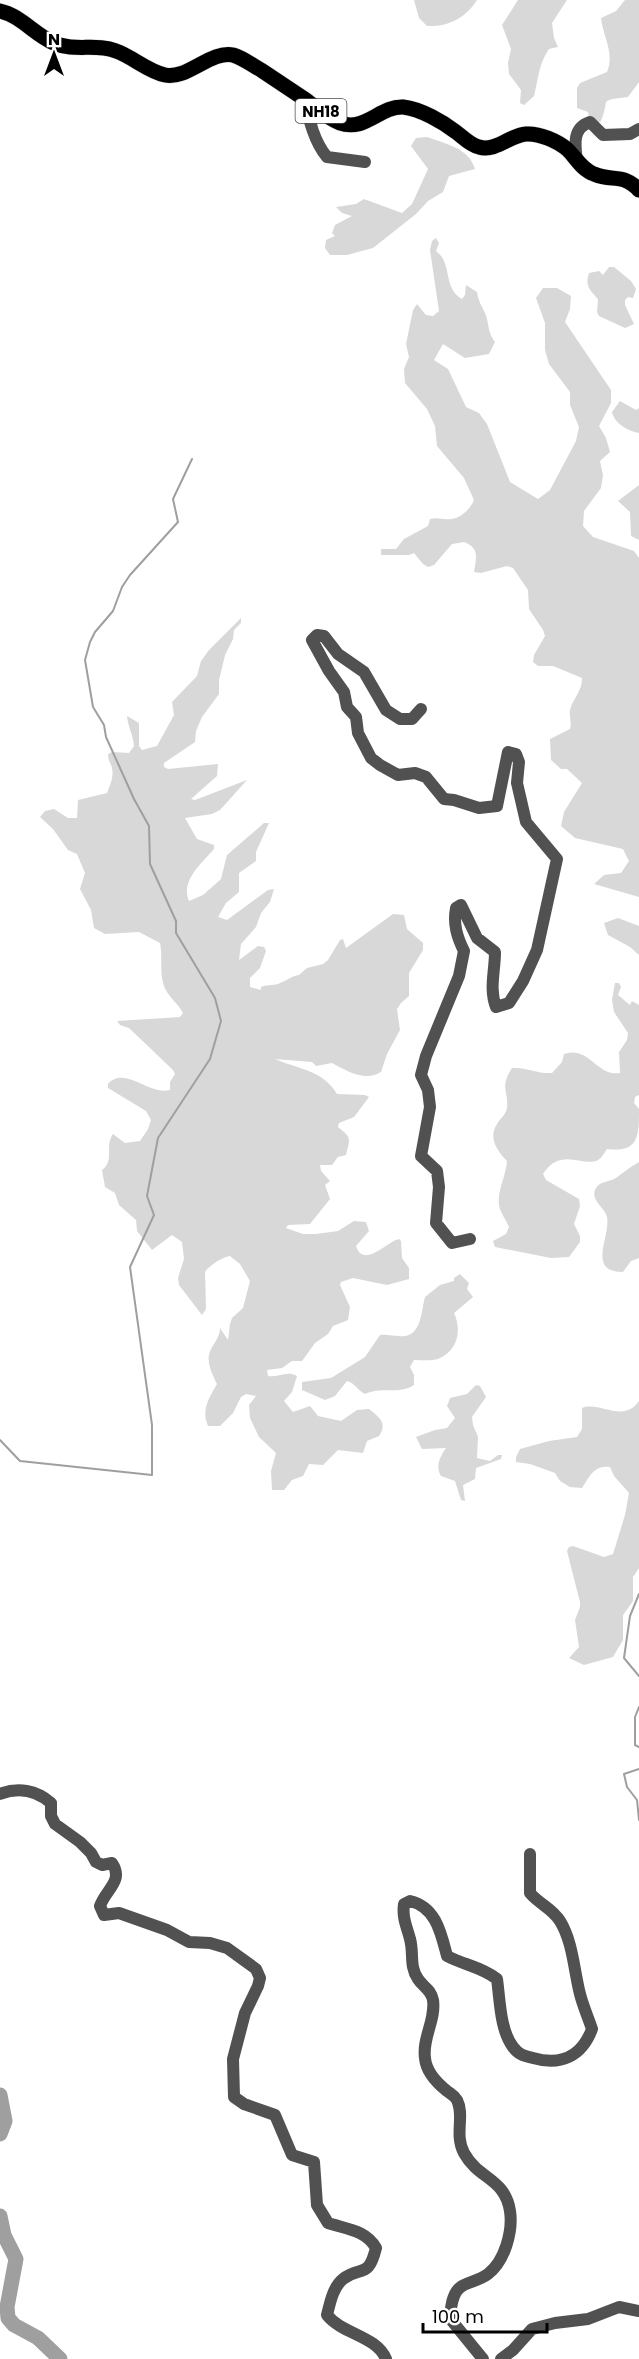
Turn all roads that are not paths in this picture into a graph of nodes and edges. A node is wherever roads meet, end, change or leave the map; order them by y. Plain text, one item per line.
1 (0, 11) edge
2 (306, 101) junction
3 (639, 129) edge
4 (365, 162) dead end
5 (577, 162) junction
6 (639, 190) edge
7 (421, 709) dead end
8 (470, 1239) dead end
9 (0, 1794) edge
10 (530, 1854) dead end
11 (639, 2310) edge
12 (386, 2359) edge
13 (483, 2359) edge
14 (501, 2359) edge

1 - 2 main road, NH18
2 - 4 street
2 - 5 main road, NH18
3 - 5 street
5 - 6 main road, NH18
7 - 8 street
9 - 12 street
10 - 13 street
11 - 14 street

